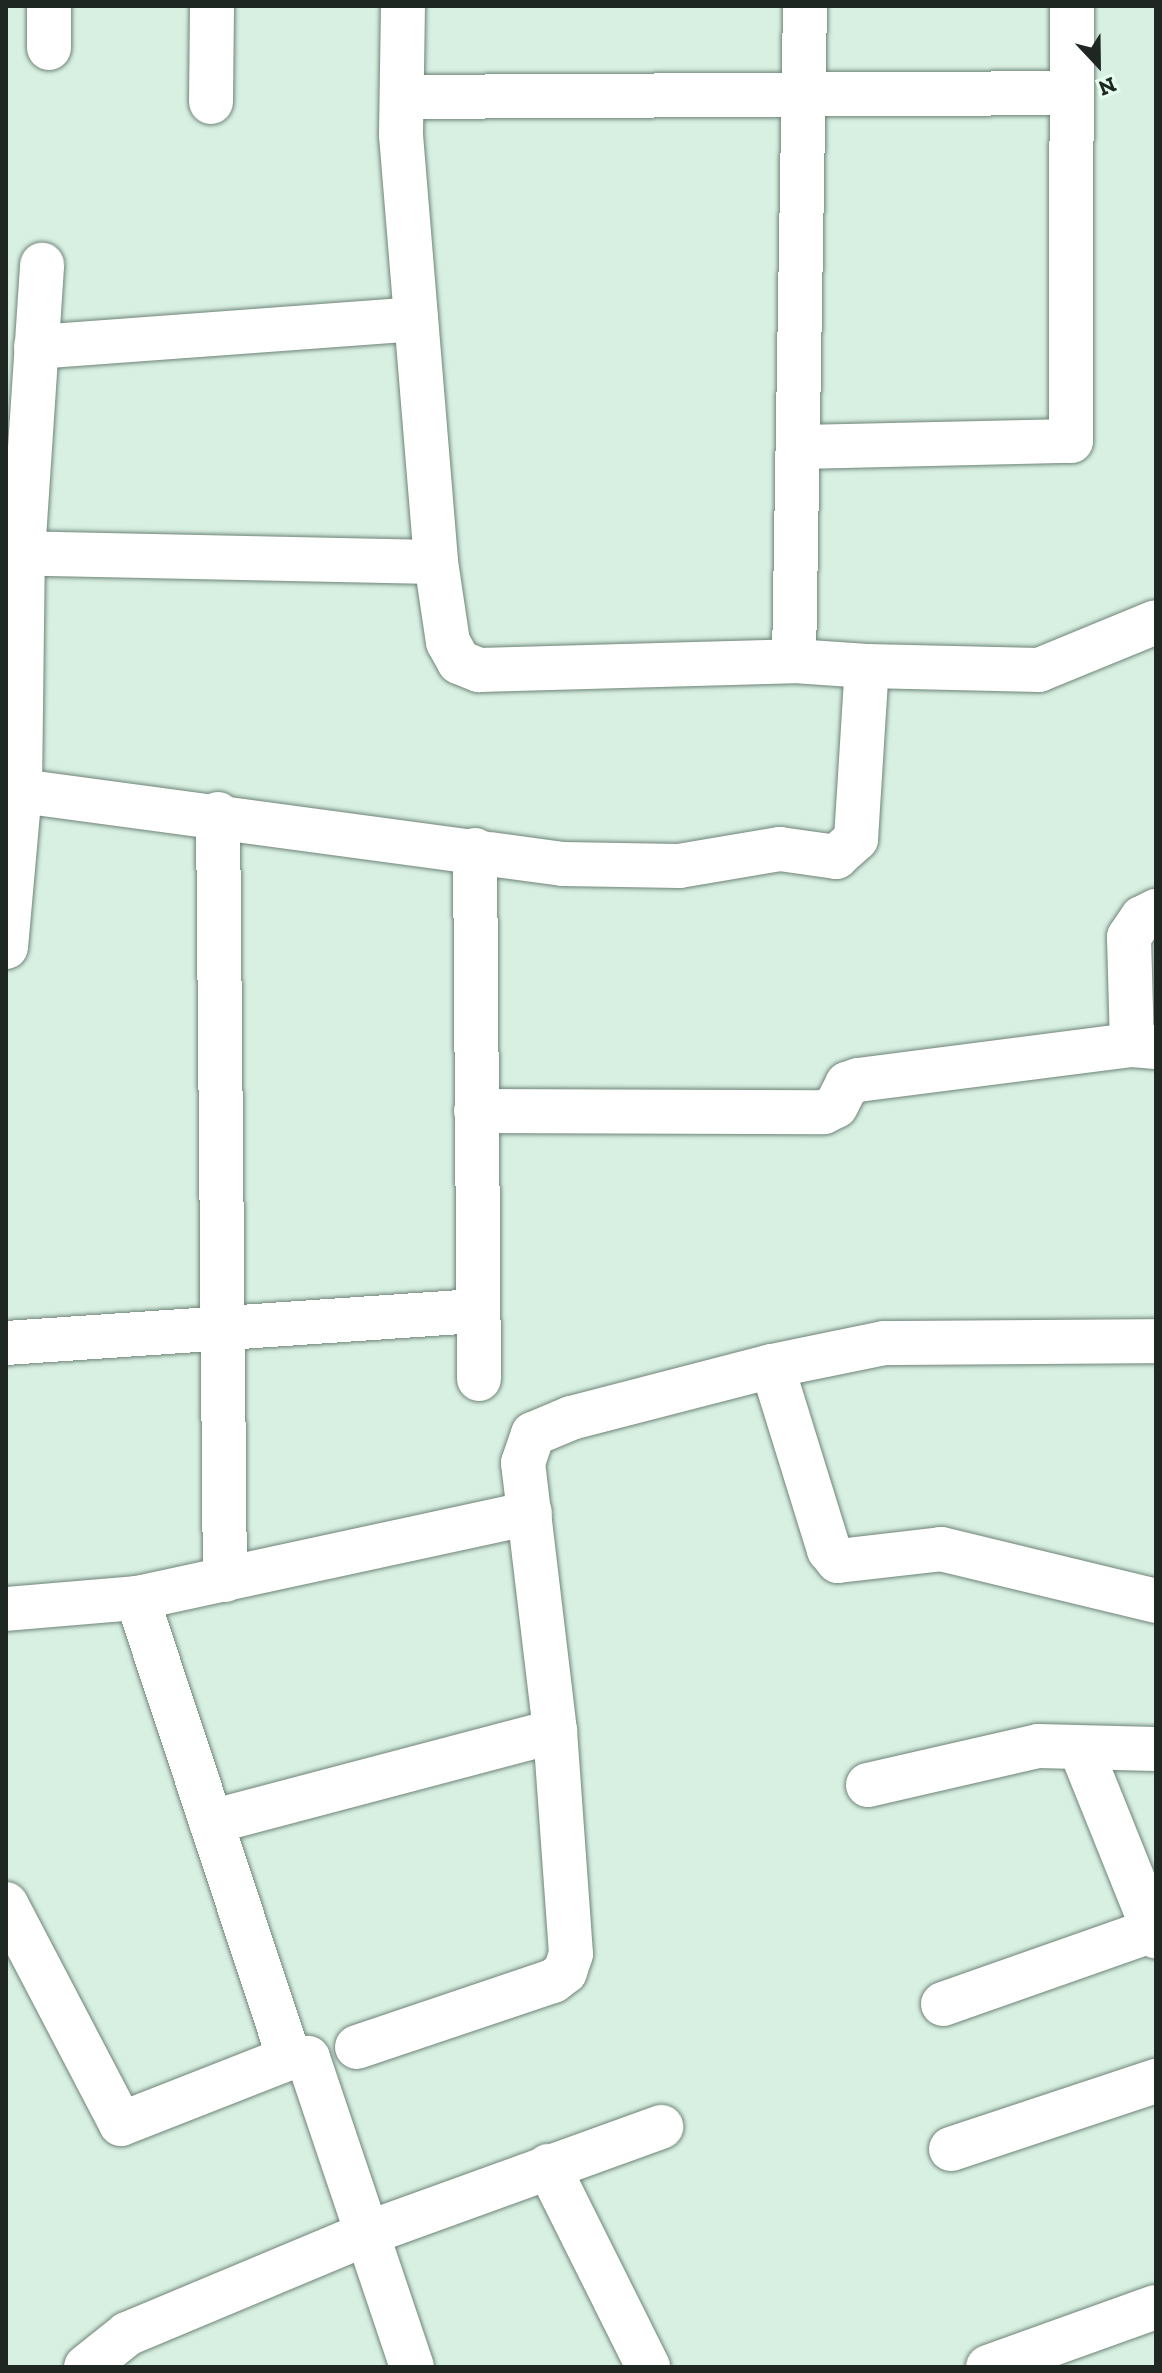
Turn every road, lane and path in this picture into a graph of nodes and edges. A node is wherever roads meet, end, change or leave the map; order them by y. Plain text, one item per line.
1 (212, 6) edge
2 (403, 6) edge
3 (805, 6) edge
4 (1072, 6) edge
5 (1071, 93) junction
6 (804, 95) junction
7 (402, 97) junction
8 (211, 102) dead end
9 (42, 265) dead end
10 (416, 319) junction
11 (36, 347) junction
12 (801, 447) junction
13 (15, 553) edge
14 (436, 562) junction
15 (1156, 622) edge
16 (794, 661) junction
17 (867, 666) junction
18 (13, 790) edge
19 (218, 814) junction
20 (475, 850) junction
21 (1156, 911) edge
22 (6, 947) edge
23 (1144, 1046) edge
24 (476, 1111) junction
25 (474, 1311) junction
26 (221, 1327) junction
27 (1156, 1341) edge
28 (6, 1343) edge
29 (772, 1366) junction
30 (479, 1379) dead end
31 (530, 1513) junction
32 (225, 1580) junction
33 (137, 1598) junction
34 (1156, 1601) edge
35 (6, 1609) edge
36 (555, 1731) junction
37 (1156, 1749) edge
38 (1081, 1750) junction
39 (868, 1785) dead end
40 (211, 1822) junction
41 (6, 1904) edge
42 (1155, 1932) edge
43 (943, 2004) dead end
44 (357, 2047) dead end
45 (289, 2058) junction
46 (1156, 2081) edge
47 (661, 2127) dead end
48 (951, 2149) dead end
49 (548, 2166) junction
50 (368, 2233) junction
51 (1156, 2307) edge
52 (112, 2358) edge
53 (412, 2367) edge
54 (648, 2367) edge
55 (988, 2367) edge

1 - 8 street
2 - 7 street
3 - 6 street
4 - 5 street
5 - 6 street
5 - 12 street
6 - 7 street
6 - 12 street
7 - 10 street
9 - 11 street
10 - 11 street
10 - 14 street
11 - 13 street
12 - 16 street
13 - 14 street
13 - 18 street
14 - 16 street
15 - 17 street
16 - 17 street
17 - 20 street
18 - 19 street
18 - 22 street
19 - 20 street
19 - 26 street
20 - 24 street
21 - 23 street
23 - 24 street
24 - 25 street
25 - 26 street
25 - 30 street
26 - 28 street
26 - 32 street
27 - 29 street
29 - 31 street
29 - 34 street
31 - 32 street
31 - 36 street
32 - 33 street
33 - 35 street
33 - 40 street
36 - 40 street
36 - 44 street
37 - 38 street
38 - 39 street
38 - 42 street
40 - 45 street
41 - 45 street
42 - 43 street
45 - 50 street
46 - 48 street
47 - 49 street
49 - 50 street
49 - 54 street
50 - 52 street
50 - 53 street
51 - 55 street

